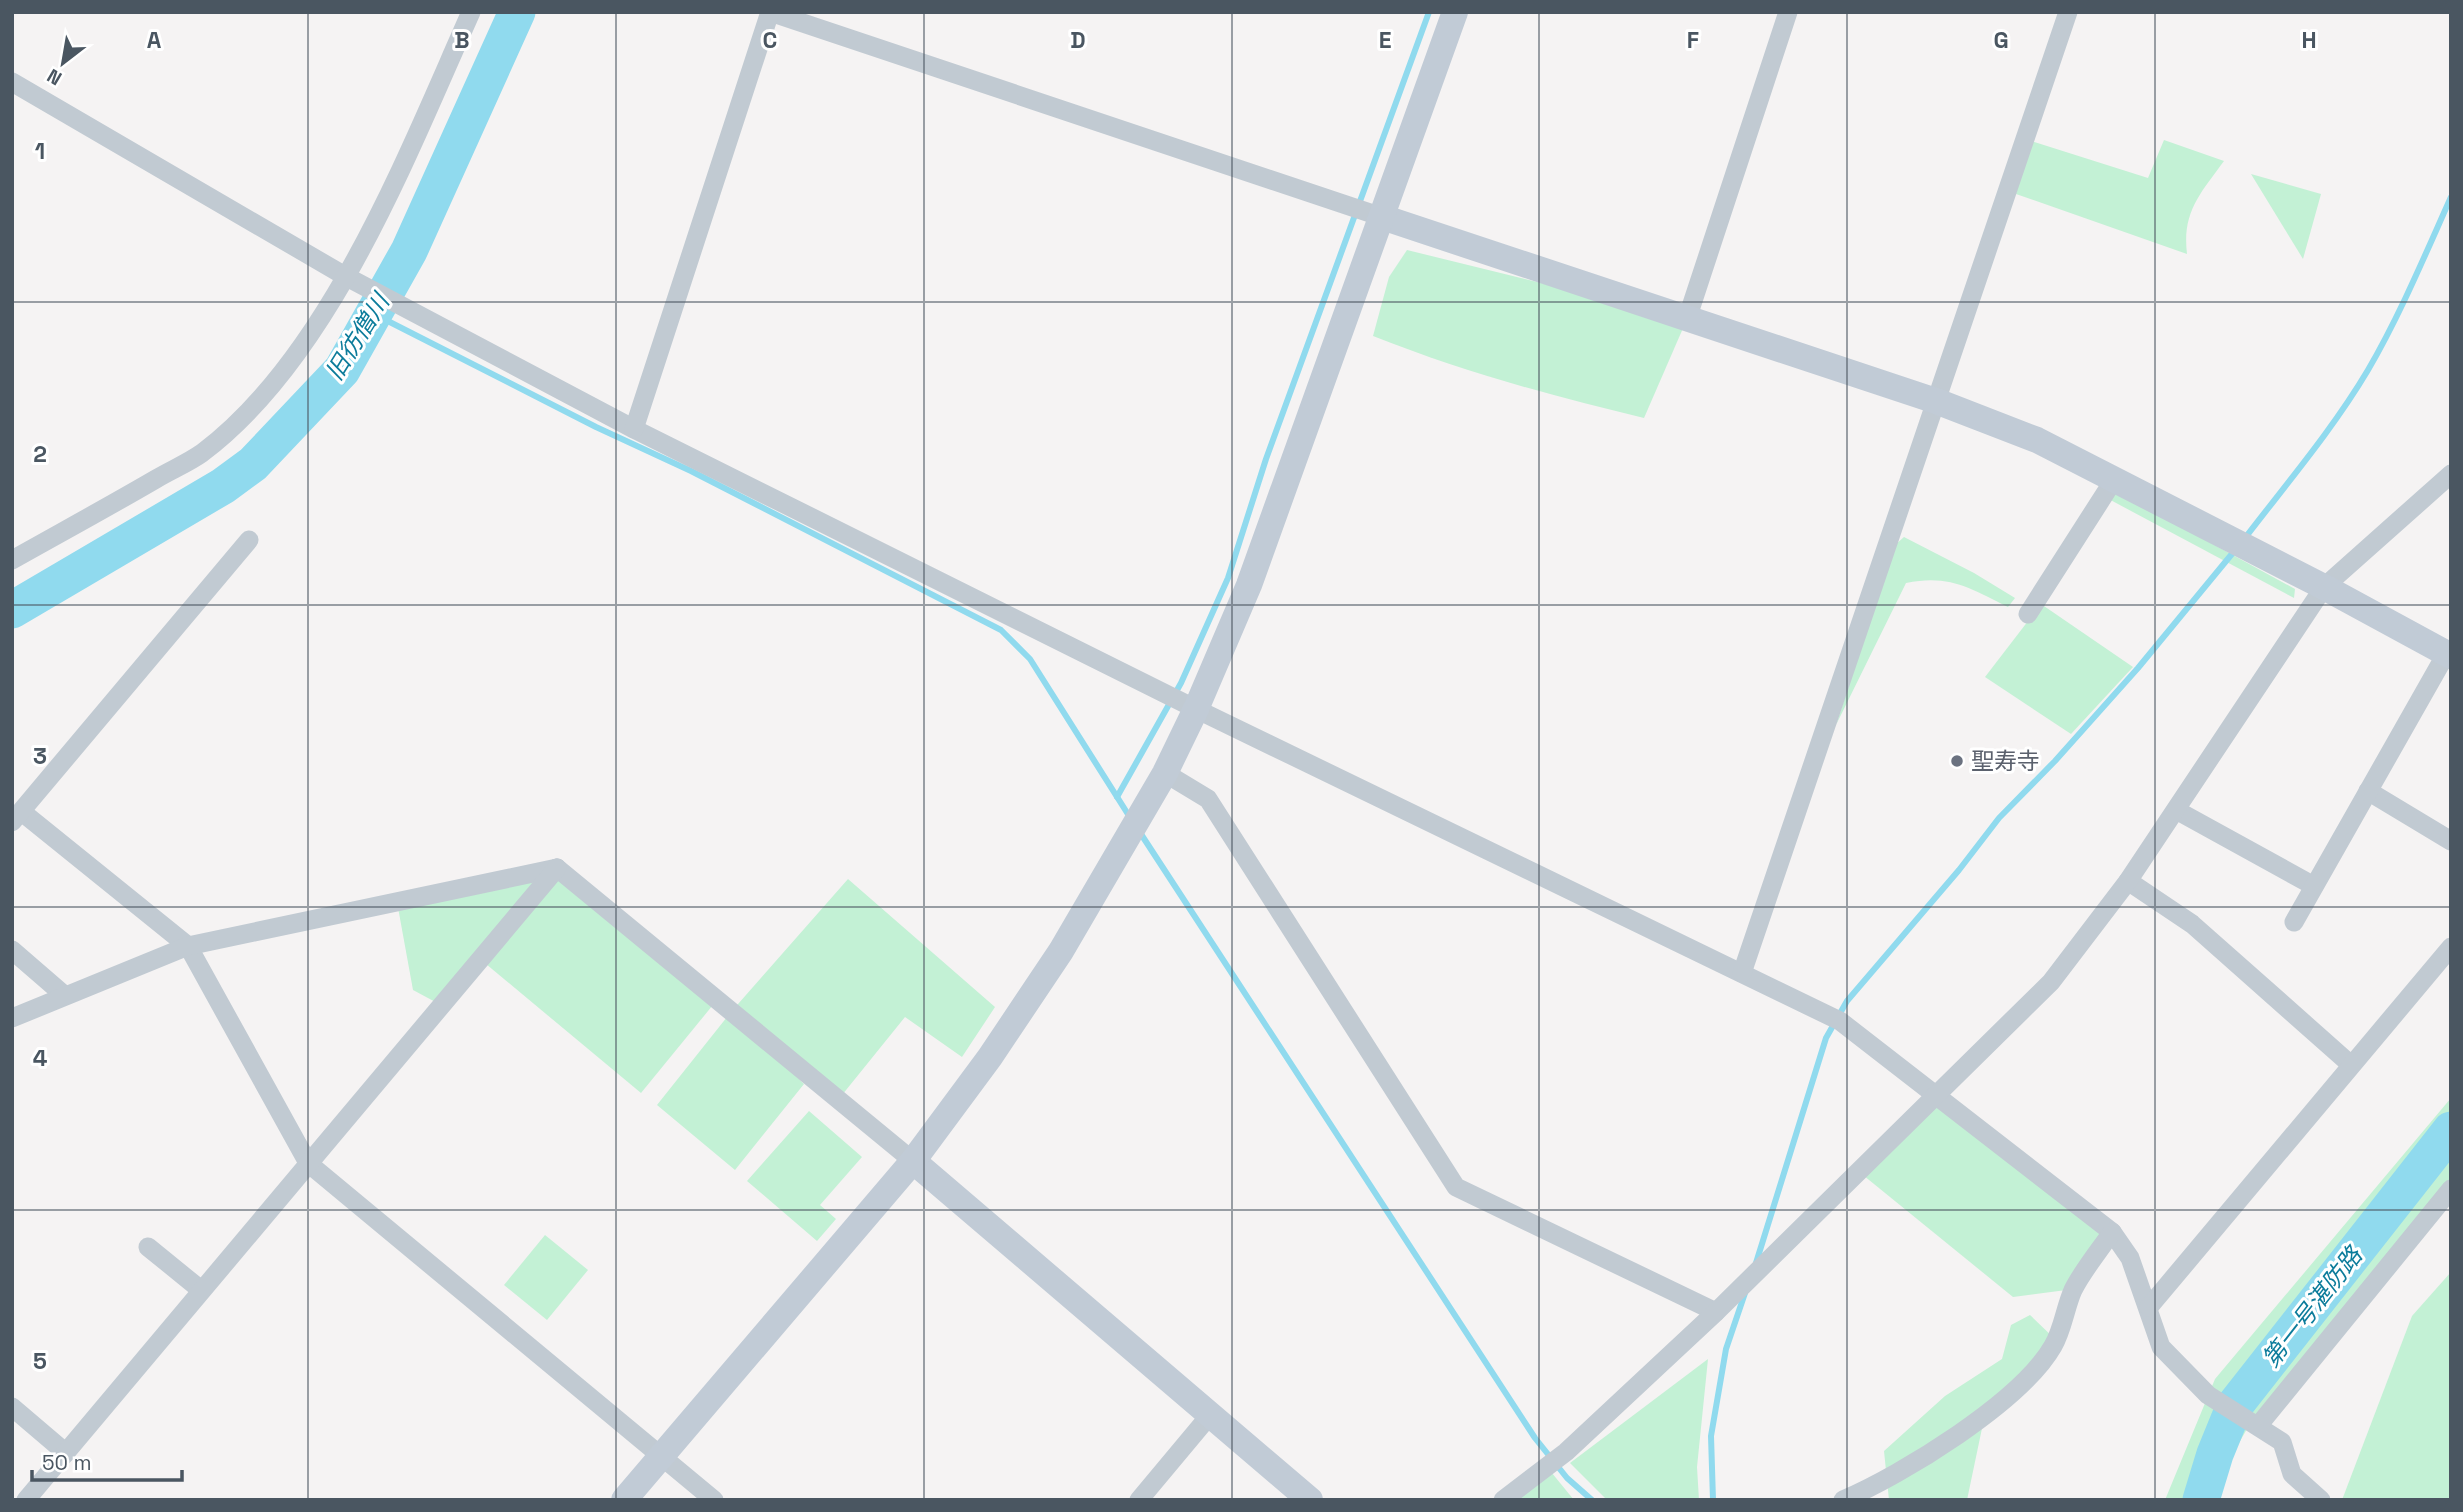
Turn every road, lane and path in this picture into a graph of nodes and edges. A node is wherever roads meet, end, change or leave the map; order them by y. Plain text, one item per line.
1 (471, 12) edge
2 (770, 12) edge
3 (1455, 12) edge
4 (1788, 12) edge
5 (2067, 12) edge
6 (12, 82) edge
7 (1382, 217) junction
8 (345, 276) junction
9 (1687, 318) junction
10 (1936, 401) junction
11 (634, 429) junction
12 (2451, 474) edge
13 (2115, 478) junction
14 (249, 540) dead end
15 (12, 560) edge
16 (2324, 587) junction
17 (2028, 614) dead end
18 (2448, 655) edge
19 (1196, 709) junction
20 (1165, 773) junction
21 (2368, 791) junction
22 (2176, 810) junction
23 (17, 817) edge
24 (2451, 841) edge
25 (557, 868) junction
26 (2128, 881) junction
27 (2314, 886) junction
28 (2294, 922) dead end
29 (188, 946) junction
30 (2451, 947) edge
31 (12, 950) edge
32 (1742, 973) junction
33 (64, 995) junction
34 (12, 1018) edge
35 (2350, 1064) junction
36 (1935, 1095) junction
37 (912, 1161) junction
38 (308, 1163) junction
39 (2451, 1189) edge
40 (2112, 1232) junction
41 (148, 1247) dead end
42 (201, 1290) junction
43 (2149, 1307) junction
44 (1716, 1312) junction
45 (12, 1407) edge
46 (1210, 1415) junction
47 (2254, 1424) junction
48 (65, 1452) junction
49 (662, 1456) junction
50 (26, 1500) edge
51 (625, 1500) edge
52 (714, 1500) edge
53 (1139, 1500) edge
54 (1310, 1500) edge
55 (1503, 1500) edge
56 (1843, 1500) edge
57 (2321, 1500) edge

1 - 8 street
2 - 7 street
2 - 11 street
3 - 7 street
4 - 9 street
5 - 10 street
6 - 8 street
7 - 9 street
7 - 19 street
8 - 11 street
8 - 15 street
9 - 10 street
10 - 13 street
10 - 32 street
11 - 19 street
12 - 16 street
13 - 16 street
13 - 17 street
14 - 23 street
16 - 18 street
16 - 22 street
18 - 21 street
19 - 20 street
19 - 32 street
20 - 37 street
20 - 44 street
21 - 24 street
21 - 27 street
22 - 26 street
22 - 27 street
23 - 29 street
25 - 29 street
25 - 37 street
25 - 38 street
26 - 35 street
26 - 36 street
27 - 28 street
29 - 33 street
29 - 38 street
30 - 35 street
31 - 33 street
32 - 36 street
33 - 34 street
35 - 43 street
36 - 40 street
36 - 44 street
37 - 46 street
37 - 49 street
38 - 42 street
38 - 49 street
39 - 47 street
40 - 43 street
40 - 56 street
41 - 42 street
42 - 48 street
43 - 47 street
44 - 55 street
45 - 48 street
46 - 53 street
46 - 54 street
47 - 57 street
48 - 50 street
49 - 51 street
49 - 52 street

